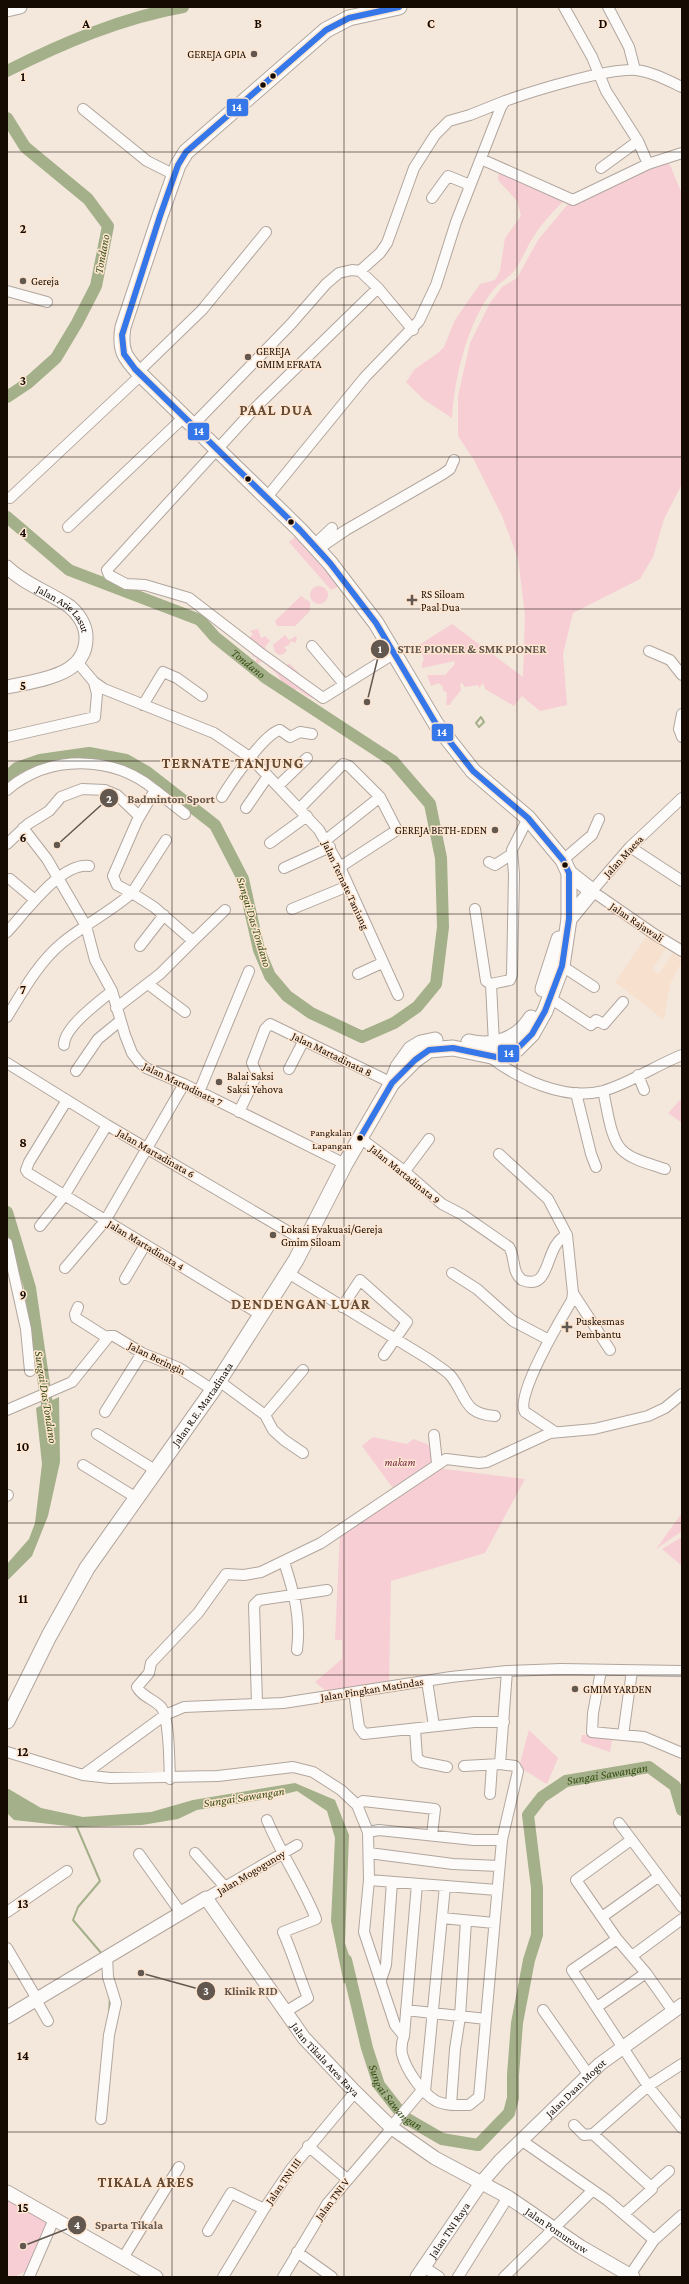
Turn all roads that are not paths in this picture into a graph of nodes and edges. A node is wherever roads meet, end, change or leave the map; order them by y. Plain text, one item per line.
1 (20, 7) edge
2 (399, 7) edge
3 (564, 7) edge
4 (608, 7) edge
5 (7, 10) edge
6 (635, 70) junction
7 (598, 75) junction
8 (682, 87) edge
9 (505, 101) junction
10 (83, 109) dead end
11 (638, 142) junction
12 (682, 153) edge
13 (481, 159) junction
14 (648, 164) junction
15 (601, 168) dead end
16 (175, 175) junction
17 (470, 185) junction
18 (432, 198) dead end
19 (266, 232) dead end
20 (360, 271) junction
21 (378, 288) junction
22 (7, 291) edge
23 (47, 302) dead end
24 (413, 330) junction
25 (139, 374) junction
26 (189, 421) junction
27 (218, 449) junction
28 (454, 460) dead end
29 (267, 497) junction
30 (10, 498) dead end
31 (68, 528) dead end
32 (332, 528) dead end
33 (316, 547) junction
34 (7, 567) edge
35 (312, 646) dead end
36 (648, 651) dead end
37 (395, 653) junction
38 (78, 663) junction
39 (682, 675) edge
40 (94, 682) junction
41 (344, 684) junction
42 (7, 688) edge
43 (202, 696) dead end
44 (143, 705) junction
45 (682, 714) edge
46 (312, 734) dead end
47 (7, 737) edge
48 (682, 737) edge
49 (251, 758) junction
50 (306, 758) dead end
51 (268, 776) junction
52 (278, 786) junction
53 (7, 790) edge
54 (155, 790) junction
55 (222, 797) dead end
56 (380, 797) junction
57 (682, 798) edge
58 (246, 808) dead end
59 (300, 808) junction
60 (185, 814) dead end
61 (139, 816) junction
62 (307, 816) junction
63 (528, 818) junction
64 (599, 819) dead end
65 (24, 828) junction
66 (166, 840) dead end
67 (270, 843) dead end
68 (7, 844) edge
69 (328, 844) junction
70 (630, 847) junction
71 (512, 854) junction
72 (489, 862) dead end
73 (89, 866) dead end
74 (566, 866) junction
75 (340, 867) junction
76 (284, 868) dead end
77 (10, 878) dead end
78 (57, 878) junction
79 (682, 881) edge
80 (348, 886) junction
81 (592, 891) junction
82 (132, 894) junction
83 (34, 900) junction
84 (292, 909) dead end
85 (475, 909) dead end
86 (225, 910) dead end
87 (164, 915) junction
88 (569, 921) junction
89 (86, 926) junction
90 (7, 932) edge
91 (193, 942) junction
92 (140, 946) dead end
93 (682, 951) edge
94 (382, 963) junction
95 (562, 966) junction
96 (248, 971) dead end
97 (358, 974) dead end
98 (148, 984) junction
99 (491, 984) junction
100 (594, 987) dead end
101 (112, 991) junction
102 (398, 996) dead end
103 (550, 998) junction
104 (623, 1002) dead end
105 (116, 1008) junction
106 (185, 1012) dead end
107 (7, 1017) edge
108 (120, 1021) junction
109 (304, 1040) junction
110 (64, 1045) dead end
111 (487, 1048) junction
112 (682, 1055) edge
113 (7, 1063) edge
114 (288, 1069) dead end
115 (76, 1071) dead end
116 (638, 1075) junction
117 (392, 1083) junction
118 (184, 1084) junction
119 (644, 1090) dead end
120 (603, 1091) junction
121 (199, 1092) junction
122 (576, 1093) junction
123 (67, 1100) junction
124 (239, 1112) junction
125 (107, 1125) junction
126 (360, 1138) junction
127 (429, 1138) dead end
128 (148, 1148) junction
129 (499, 1154) dead end
130 (345, 1164) junction
131 (596, 1167) dead end
132 (665, 1169) dead end
133 (405, 1171) junction
134 (64, 1196) junction
135 (104, 1221) junction
136 (40, 1226) dead end
137 (567, 1235) junction
138 (306, 1242) junction
139 (7, 1243) edge
140 (145, 1245) junction
141 (65, 1268) dead end
142 (288, 1273) junction
143 (452, 1273) dead end
144 (125, 1279) dead end
145 (573, 1293) junction
146 (78, 1308) dead end
147 (342, 1308) junction
148 (261, 1315) junction
149 (106, 1338) junction
150 (395, 1339) junction
151 (550, 1340) junction
152 (610, 1350) dead end
153 (142, 1353) junction
154 (384, 1355) dead end
155 (302, 1370) dead end
156 (30, 1371) dead end
157 (216, 1385) junction
158 (682, 1394) edge
159 (11, 1408) edge
160 (105, 1412) dead end
161 (265, 1415) junction
162 (495, 1416) dead end
163 (555, 1432) junction
164 (97, 1434) dead end
165 (434, 1435) dead end
166 (303, 1453) dead end
167 (438, 1464) junction
168 (83, 1465) dead end
169 (155, 1470) junction
170 (135, 1497) junction
171 (284, 1562) junction
172 (327, 1590) dead end
173 (296, 1596) junction
174 (297, 1650) dead end
175 (507, 1671) junction
176 (600, 1671) junction
177 (632, 1671) junction
178 (682, 1671) edge
179 (428, 1681) junction
180 (354, 1692) junction
181 (257, 1703) junction
182 (165, 1715) junction
183 (7, 1721) edge
184 (504, 1722) junction
185 (434, 1726) junction
186 (415, 1729) junction
187 (623, 1735) junction
188 (7, 1752) edge
189 (682, 1752) edge
190 (496, 1764) junction
191 (464, 1766) dead end
192 (447, 1767) dead end
193 (83, 1775) junction
194 (170, 1779) junction
195 (490, 1794) dead end
196 (357, 1805) junction
197 (267, 1820) dead end
198 (619, 1823) dead end
199 (368, 1832) junction
200 (432, 1835) junction
201 (502, 1840) junction
202 (631, 1840) junction
203 (296, 1845) dead end
204 (195, 1853) dead end
205 (282, 1853) junction
206 (139, 1854) dead end
207 (369, 1854) junction
208 (499, 1866) junction
209 (67, 1871) dead end
210 (658, 1877) junction
211 (369, 1880) junction
212 (392, 1882) junction
213 (417, 1884) junction
214 (445, 1886) junction
215 (225, 1888) junction
216 (497, 1890) junction
217 (206, 1898) junction
218 (682, 1907) edge
219 (7, 1912) edge
220 (182, 1913) junction
221 (442, 1918) junction
222 (602, 1918) junction
223 (682, 1919) edge
224 (466, 1921) junction
225 (494, 1923) junction
226 (617, 1939) junction
227 (7, 1948) edge
228 (632, 1956) junction
229 (104, 1958) junction
230 (646, 1973) junction
231 (381, 1980) junction
232 (36, 2000) junction
233 (597, 2007) junction
234 (678, 2008) edge
235 (406, 2010) junction
236 (543, 2010) dead end
237 (285, 2012) junction
238 (432, 2013) junction
239 (7, 2017) edge
240 (460, 2017) junction
241 (486, 2019) junction
242 (48, 2021) dead end
243 (404, 2036) junction
244 (622, 2046) junction
245 (682, 2064) edge
246 (588, 2074) junction
247 (648, 2086) junction
248 (424, 2090) junction
249 (355, 2092) junction
250 (451, 2105) junction
251 (100, 2120) dead end
252 (394, 2124) junction
253 (574, 2124) dead end
254 (682, 2128) edge
255 (593, 2134) junction
256 (520, 2140) junction
257 (308, 2146) junction
258 (179, 2167) dead end
259 (669, 2171) dead end
260 (346, 2179) junction
261 (481, 2184) junction
262 (652, 2189) dead end
263 (592, 2191) junction
264 (7, 2192) edge
265 (508, 2197) junction
266 (264, 2209) junction
267 (624, 2214) junction
268 (682, 2214) edge
269 (54, 2219) junction
270 (555, 2228) junction
271 (208, 2230) dead end
272 (654, 2240) junction
273 (297, 2252) junction
274 (123, 2258) junction
275 (421, 2272) edge
276 (625, 2275) edge
277 (29, 2277) edge
278 (156, 2277) edge
279 (223, 2277) edge
280 (283, 2277) edge
281 (332, 2277) edge
282 (439, 2277) edge
283 (458, 2277) edge
284 (504, 2277) edge

1 - 5 main road
2 - 16 highway
3 - 7 street
4 - 6 street
6 - 7 street
6 - 8 street
7 - 9 street
7 - 11 street
9 - 13 street
9 - 20 street
10 - 16 street
11 - 14 street
11 - 15 street
12 - 14 street
13 - 14 street
13 - 17 street
16 - 25 highway
17 - 18 street
17 - 24 street
19 - 25 street
20 - 21 street
20 - 26 street
21 - 24 street
21 - 27 street
22 - 23 street
24 - 29 street
25 - 26 highway
25 - 30 street
26 - 27 highway
26 - 31 street
27 - 29 highway
27 - 41 street
28 - 33 street
29 - 33 highway
32 - 33 street
33 - 37 highway
34 - 38 main road, Jalan Arie Lasut
35 - 41 street
36 - 39 street
37 - 41 street
37 - 63 highway
38 - 40 street, Jalan Ternate Taniung
38 - 42 main road
40 - 44 street, Jalan Ternate Taniung
40 - 47 street
43 - 44 street
44 - 49 street, Jalan Ternate Taniung
45 - 48 street
46 - 49 street
49 - 51 street, Jalan Ternate Taniung
49 - 55 street
50 - 52 street
51 - 52 street, Jalan Ternate Taniung
51 - 58 street
52 - 59 street, Jalan Ternate Taniung
53 - 54 street
54 - 60 street
54 - 61 street
56 - 59 street
56 - 69 street
56 - 75 street
57 - 70 street, Jalan Maesa
59 - 62 street, Jalan Ternate Taniung
61 - 65 street
61 - 82 street
62 - 67 street
62 - 69 street, Jalan Ternate Taniung
63 - 71 street
63 - 74 highway
64 - 74 street
65 - 68 street
65 - 78 street, Jalan Martadinata 7
66 - 82 street
69 - 75 street, Jalan Ternate Taniung
69 - 76 street
70 - 79 street
70 - 81 street, Jalan Maesa
71 - 72 street
71 - 99 street
73 - 78 street
74 - 81 highway
74 - 88 highway, Jalan R.E. Martadinata
75 - 80 street, Jalan Ternate Taniung
77 - 83 street
78 - 83 street
78 - 89 street, Jalan Martadinata 7
80 - 84 street
80 - 94 street, Jalan Ternate Taniung
81 - 88 highway, Jalan Maesa
81 - 93 street, Jalan Rajawali
82 - 87 street
82 - 89 street
83 - 90 street
85 - 99 street
86 - 91 street
87 - 91 street
87 - 92 street
88 - 95 highway, Jalan R.E. Martadinata
88 - 111 highway
89 - 101 street, Jalan Martadinata 7
89 - 107 street
91 - 98 street
94 - 97 street
94 - 102 street, Jalan Ternate Taniung
95 - 100 street
95 - 103 highway, Jalan R.E. Martadinata
96 - 121 street
98 - 105 street
98 - 106 street
99 - 111 street
101 - 105 street, Jalan Martadinata 7
101 - 110 street
103 - 104 street
103 - 111 highway, Jalan R.E. Martadinata
105 - 108 street, Jalan Martadinata 7
108 - 115 street
108 - 118 street, Jalan Martadinata 7
109 - 114 street
109 - 117 street, Jalan Martadinata 8
109 - 124 street, Jalan Martadinata 8
111 - 117 highway, Jalan R.E. Martadinata
111 - 122 street
112 - 116 street
113 - 123 street, Jalan Martadinata 6
116 - 119 street
116 - 120 street
117 - 126 highway, Jalan R.E. Martadinata
118 - 121 street, Jalan Martadinata 7
118 - 128 street
120 - 122 street
120 - 132 street
121 - 124 street, Jalan Martadinata 7
122 - 131 street
123 - 125 street, Jalan Martadinata 6
123 - 134 street, Jalan Martadinata 4
124 - 130 street, Jalan Martadinata 7
125 - 128 street, Jalan Martadinata 6
125 - 134 street
126 - 130 highway, Jalan R.E. Martadinata
126 - 133 street, Jalan Martadinata 9
127 - 133 street
128 - 135 street
128 - 138 street, Jalan Martadinata 6
129 - 137 street
130 - 138 highway, Jalan R.E. Martadinata
133 - 137 street, Jalan Martadinata 9
134 - 135 street, Jalan Martadinata 4
134 - 136 street
135 - 140 street, Jalan Martadinata 4
135 - 141 street
137 - 145 street
138 - 142 highway, Jalan R.E. Martadinata
139 - 156 street
140 - 144 street
140 - 148 street, Jalan Martadinata 4
142 - 147 street
142 - 148 highway, Jalan R.E. Martadinata
143 - 151 street
145 - 151 street
145 - 152 street
146 - 149 street
147 - 150 street
147 - 150 street
148 - 157 highway, Jalan R.E. Martadinata
149 - 153 street, Jalan Beringin
149 - 159 street
150 - 154 street
150 - 162 street
151 - 163 street
153 - 157 street, Jalan Beringin
153 - 160 street
155 - 161 street
157 - 161 street, Jalan Beringin
157 - 169 highway, Jalan R.E. Martadinata
158 - 163 street
161 - 166 street
163 - 167 street
164 - 169 street
165 - 167 street
167 - 171 street
168 - 170 street
169 - 170 highway, Jalan R.E. Martadinata
170 - 183 highway, Jalan R.E. Martadinata
171 - 173 street
171 - 182 street
172 - 173 street
173 - 174 street
173 - 181 street
175 - 176 street, Jalan Pingkan Matindas
175 - 179 street, Jalan Pingkan Matindas
175 - 184 street
176 - 177 street, Jalan Pingkan Matindas
176 - 187 street
177 - 178 street, Jalan Pingkan Matindas
177 - 187 street
179 - 180 street, Jalan Pingkan Matindas
179 - 185 street
180 - 181 street, Jalan Pingkan Matindas
180 - 186 street
181 - 182 street, Jalan Pingkan Matindas
182 - 193 street, Jalan Pingkan Matindas
182 - 194 street
184 - 185 street
184 - 190 street
185 - 186 street
186 - 192 street
187 - 189 street
188 - 193 street
190 - 191 street
190 - 195 street
190 - 201 street
193 - 194 street
194 - 196 street
196 - 199 street
196 - 200 street
197 - 205 street
198 - 202 street
199 - 200 street
199 - 207 street
200 - 201 street
201 - 208 street
202 - 210 street
202 - 222 street
203 - 205 street, Jalan Mogogunoy
204 - 215 street
205 - 215 street, Jalan Mogogunoy
205 - 237 street
206 - 220 street
207 - 208 street
207 - 211 street
208 - 216 street
209 - 219 street
210 - 218 street
210 - 222 street
211 - 212 street
211 - 231 street
212 - 213 street
212 - 231 street
213 - 214 street
213 - 235 street
214 - 216 street
214 - 221 street
215 - 217 street, Jalan Mogogunoy
216 - 225 street
217 - 220 main road
217 - 237 main road, Jalan Tikala Ares Raya
220 - 229 main road
221 - 224 street
221 - 238 street
222 - 226 street
223 - 228 street
224 - 225 street
224 - 240 street
225 - 241 street
226 - 228 street
226 - 233 street
227 - 232 street
228 - 230 street
229 - 232 main road
229 - 251 street
230 - 233 street
230 - 234 street
231 - 243 street
232 - 239 main road
232 - 242 street
233 - 244 street
234 - 244 main road, Jalan Daan Mogot
235 - 238 street
235 - 243 street
236 - 246 street
237 - 249 main road, Jalan Tikala Ares Raya
238 - 240 street
238 - 248 street
240 - 241 street
240 - 250 street
241 - 250 street
243 - 248 street
244 - 246 main road, Jalan Daan Mogot
244 - 247 street
245 - 247 street
246 - 256 main road, Jalan Daan Mogot
247 - 254 street
247 - 255 street
248 - 250 street
248 - 252 street, Jalan TNI V
249 - 252 main road, Jalan Tikala Ares Raya
249 - 257 street, Jalan TNI III
252 - 260 street, Jalan TNI V
252 - 261 main road, Jalan Tikala Ares Raya
253 - 255 street
255 - 259 street
256 - 261 main road, Jalan Daan Mogot
256 - 263 street
257 - 260 street
257 - 266 street, Jalan TNI III
258 - 274 street
260 - 273 street, Jalan TNI V
261 - 265 main road, Jalan Pomurouw
261 - 275 main road, Jalan TNI Raya
262 - 267 street
263 - 267 street
263 - 270 street
264 - 269 main road
265 - 270 main road, Jalan Pomurouw
265 - 283 street
266 - 271 street
266 - 279 street, Jalan TNI III
267 - 272 street
268 - 272 street
269 - 274 main road
269 - 277 street
270 - 276 main road, Jalan Pomurouw
270 - 284 street
272 - 276 street
273 - 280 street, Jalan TNI V
273 - 281 street
274 - 278 main road
275 - 282 street

